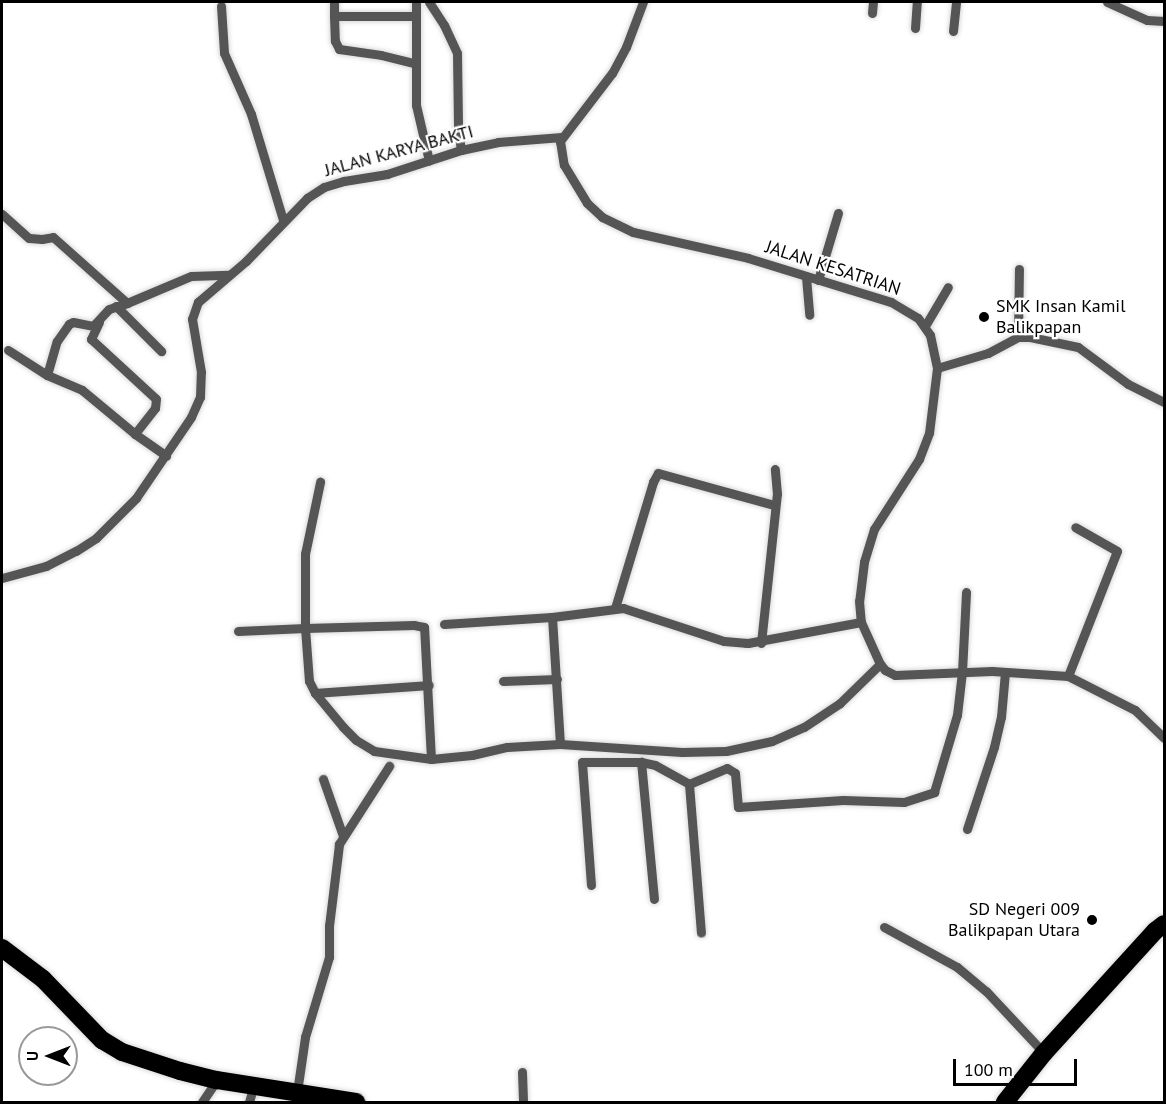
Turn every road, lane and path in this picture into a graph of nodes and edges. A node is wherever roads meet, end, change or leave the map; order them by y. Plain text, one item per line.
1 (334, 2) edge
2 (416, 2) edge
3 (429, 2) edge
4 (643, 2) edge
5 (873, 2) edge
6 (917, 2) edge
7 (956, 2) edge
8 (1107, 2) edge
9 (221, 6) dead end
10 (872, 12) dead end
11 (334, 16) junction
12 (415, 16) junction
13 (1164, 21) edge
14 (915, 28) dead end
15 (953, 31) dead end
16 (416, 64) junction
17 (562, 137) junction
18 (461, 150) junction
19 (429, 161) junction
20 (838, 213) dead end
21 (2, 214) edge
22 (283, 220) junction
23 (1018, 269) dead end
24 (229, 274) junction
25 (806, 277) junction
26 (818, 280) junction
27 (948, 286) dead end
28 (128, 303) junction
29 (116, 306) junction
30 (809, 315) dead end
31 (99, 322) junction
32 (925, 326) junction
33 (1018, 337) junction
34 (8, 350) dead end
35 (161, 351) dead end
36 (937, 368) junction
37 (46, 375) junction
38 (1164, 402) edge
39 (135, 434) junction
40 (166, 456) junction
41 (775, 470) dead end
42 (320, 482) dead end
43 (774, 505) junction
44 (1075, 527) dead end
45 (2, 578) edge
46 (966, 592) dead end
47 (615, 608) junction
48 (552, 617) junction
49 (861, 622) junction
50 (444, 624) dead end
51 (305, 628) junction
52 (238, 631) dead end
53 (761, 643) junction
54 (880, 664) junction
55 (962, 672) junction
56 (1005, 672) junction
57 (1068, 676) junction
58 (557, 679) junction
59 (503, 681) dead end
60 (429, 685) junction
61 (315, 693) junction
62 (1164, 738) edge
63 (560, 744) junction
64 (431, 759) junction
65 (640, 762) junction
66 (389, 766) dead end
67 (323, 779) dead end
68 (689, 784) junction
69 (967, 829) dead end
70 (343, 836) junction
71 (591, 885) dead end
72 (654, 899) dead end
73 (1164, 924) edge
74 (884, 927) dead end
75 (701, 933) dead end
76 (2, 948) edge
77 (1044, 1053) junction
78 (522, 1072) dead end
79 (217, 1080) junction
80 (297, 1092) junction
81 (252, 1094) edge
82 (202, 1102) edge
83 (355, 1102) edge
84 (523, 1102) edge
85 (1005, 1102) edge

1 - 11 street
2 - 12 street
3 - 18 street
4 - 17 street
5 - 10 street
6 - 14 street
7 - 15 street
8 - 13 street
9 - 22 street
11 - 12 street
11 - 16 street
12 - 16 street
16 - 19 street
17 - 18 street, JALAN KARYA BAKTI
17 - 25 street, JALAN KESATRIAN
18 - 19 street, JALAN KARYA BAKTI
19 - 22 street, JALAN KARYA BAKTI
20 - 26 street
21 - 28 street
22 - 24 street, JALAN KARYA BAKTI
23 - 33 street
24 - 28 street
24 - 40 street, JALAN KARYA BAKTI
25 - 26 street, JALAN KESATRIAN
25 - 30 street
26 - 32 street, JALAN KESATRIAN
27 - 32 street
28 - 29 street
29 - 31 street
29 - 35 street
31 - 37 street
31 - 39 street
32 - 36 street
33 - 36 street
33 - 38 street
34 - 37 street
36 - 49 street
37 - 39 street
39 - 40 street
40 - 45 street, JALAN KARYA BAKTI
41 - 43 street
42 - 51 street
43 - 47 street
43 - 53 street
44 - 57 street
46 - 55 street
47 - 48 street
47 - 53 street
48 - 50 street
48 - 58 street
49 - 53 street
49 - 54 street
51 - 52 street
51 - 60 street
51 - 61 street
54 - 55 street
54 - 63 street
55 - 56 street
55 - 68 street
56 - 57 street
56 - 69 street
57 - 62 street
58 - 59 street
58 - 63 street
60 - 61 street
60 - 64 street
61 - 64 street
63 - 64 street
65 - 68 street
65 - 71 street
65 - 72 street
66 - 70 street
67 - 70 street
68 - 75 street
70 - 80 street
73 - 77 highway
74 - 77 street
76 - 79 highway
77 - 85 highway
78 - 84 street
79 - 81 highway
79 - 82 street
80 - 81 highway
80 - 83 highway

